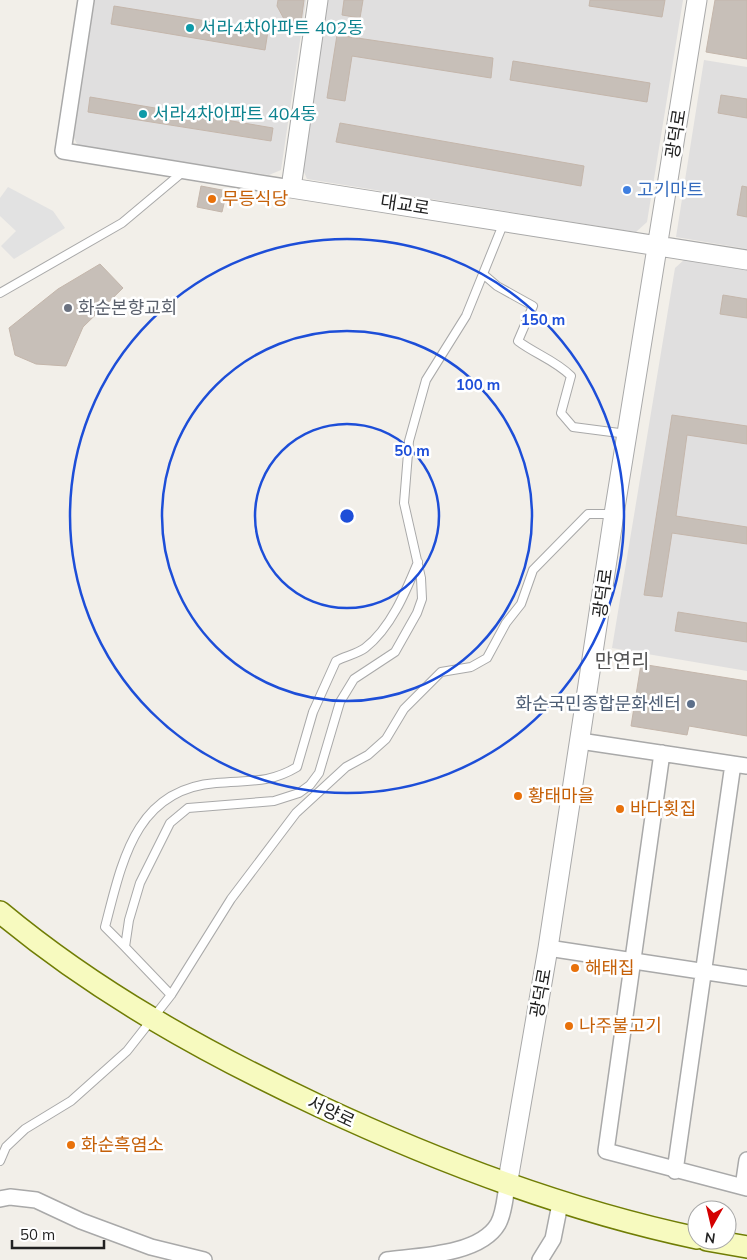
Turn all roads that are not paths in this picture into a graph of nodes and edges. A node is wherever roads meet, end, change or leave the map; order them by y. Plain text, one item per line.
1 (86, 0) edge
2 (318, 0) edge
3 (697, 0) edge
4 (184, 171) junction
5 (291, 188) junction
6 (505, 220) junction
7 (658, 247) junction
8 (747, 260) edge
9 (483, 274) junction
10 (0, 293) edge
11 (627, 434) junction
12 (614, 514) junction
13 (418, 562) junction
14 (580, 741) junction
15 (662, 753) junction
16 (740, 765) edge
17 (0, 912) edge
18 (125, 947) junction
19 (548, 948) junction
20 (633, 961) junction
21 (704, 972) junction
22 (747, 978) edge
23 (171, 995) junction
24 (152, 1018) junction
25 (747, 1160) edge
26 (0, 1162) edge
27 (676, 1171) junction
28 (507, 1186) junction
29 (745, 1188) edge
30 (0, 1199) edge
31 (560, 1204) junction
32 (687, 1236) edge
33 (204, 1260) edge
34 (387, 1260) edge
35 (540, 1260) edge

1 - 4 street, 대교로
2 - 5 street
3 - 7 street, 광덕로
4 - 5 street, 대교로
4 - 10 lane
5 - 6 street, 대교로
6 - 7 street, 대교로
6 - 9 lane
7 - 8 street, 대교로
7 - 11 street, 광덕로
9 - 11 lane
9 - 13 lane
11 - 12 street, 광덕로
12 - 14 street, 광덕로
12 - 23 lane
13 - 18 lane
13 - 18 lane
14 - 15 street
14 - 19 street, 광덕로
15 - 16 street
15 - 20 street
16 - 21 street
17 - 24 main road, 서양로
18 - 23 lane
19 - 20 street
19 - 28 street, 광덕로
20 - 21 street
20 - 27 street
21 - 22 street
21 - 27 street
23 - 24 lane
24 - 26 lane
24 - 28 main road, 서양로
25 - 29 street
27 - 29 street
28 - 31 main road, 서양로
28 - 34 street
30 - 33 street
31 - 32 main road, 서양로
31 - 35 street

